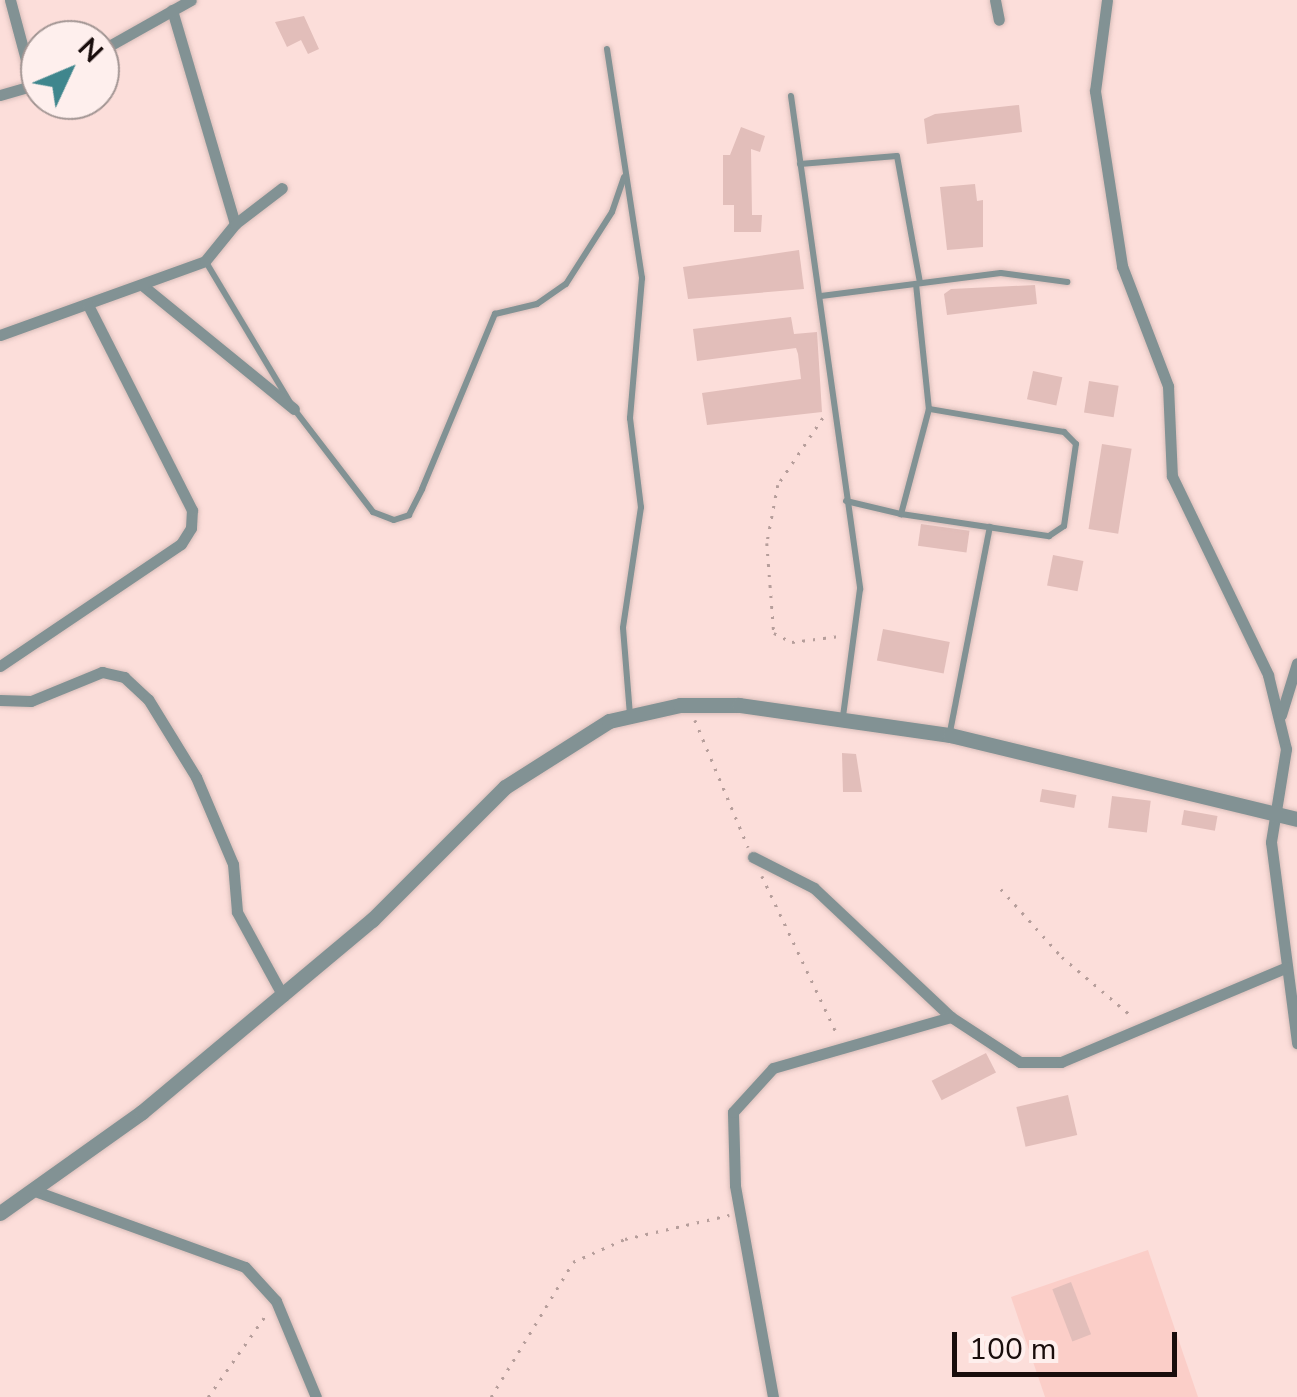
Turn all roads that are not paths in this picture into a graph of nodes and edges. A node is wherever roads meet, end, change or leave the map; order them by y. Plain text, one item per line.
1 (10, 0) edge
2 (190, 0) edge
3 (995, 0) edge
4 (1107, 0) edge
5 (172, 10) junction
6 (999, 20) dead end
7 (20, 31) edge
8 (120, 39) edge
9 (606, 50) dead end
10 (791, 96) dead end
11 (800, 164) junction
12 (624, 177) junction
13 (282, 188) dead end
14 (234, 224) junction
15 (206, 261) junction
16 (1066, 282) dead end
17 (918, 284) junction
18 (142, 285) junction
19 (821, 296) junction
20 (88, 305) junction
21 (0, 335) edge
22 (294, 409) junction
23 (929, 409) junction
24 (846, 501) junction
25 (901, 514) junction
26 (990, 527) junction
27 (1297, 663) edge
28 (0, 666) edge
29 (0, 700) edge
30 (630, 716) junction
31 (1280, 719) junction
32 (842, 723) junction
33 (950, 734) junction
34 (1274, 812) junction
35 (1297, 820) edge
36 (753, 857) dead end
37 (1288, 967) junction
38 (283, 996) junction
39 (951, 1017) junction
40 (1297, 1043) edge
41 (35, 1191) junction
42 (0, 1213) edge
43 (316, 1397) edge
44 (773, 1397) edge

1 - 7 street
2 - 5 street
3 - 6 street
4 - 31 street
5 - 8 street
5 - 14 street
9 - 12 lane
10 - 11 lane
11 - 17 lane
11 - 19 lane
12 - 22 lane
12 - 30 lane
13 - 14 street
14 - 15 street
15 - 18 street
15 - 22 lane
16 - 17 lane
17 - 19 lane
17 - 23 lane
18 - 20 street
18 - 22 street
19 - 24 lane
20 - 21 street
20 - 28 street
23 - 25 lane
23 - 26 lane
24 - 25 lane
24 - 32 lane
25 - 26 lane
26 - 33 lane
27 - 31 street
29 - 38 street
30 - 32 street
30 - 38 street
31 - 34 street
32 - 33 street
33 - 34 street
34 - 35 street
34 - 37 street
36 - 39 street
37 - 39 street
37 - 40 street
38 - 41 street
39 - 44 street
41 - 42 street
41 - 43 street

